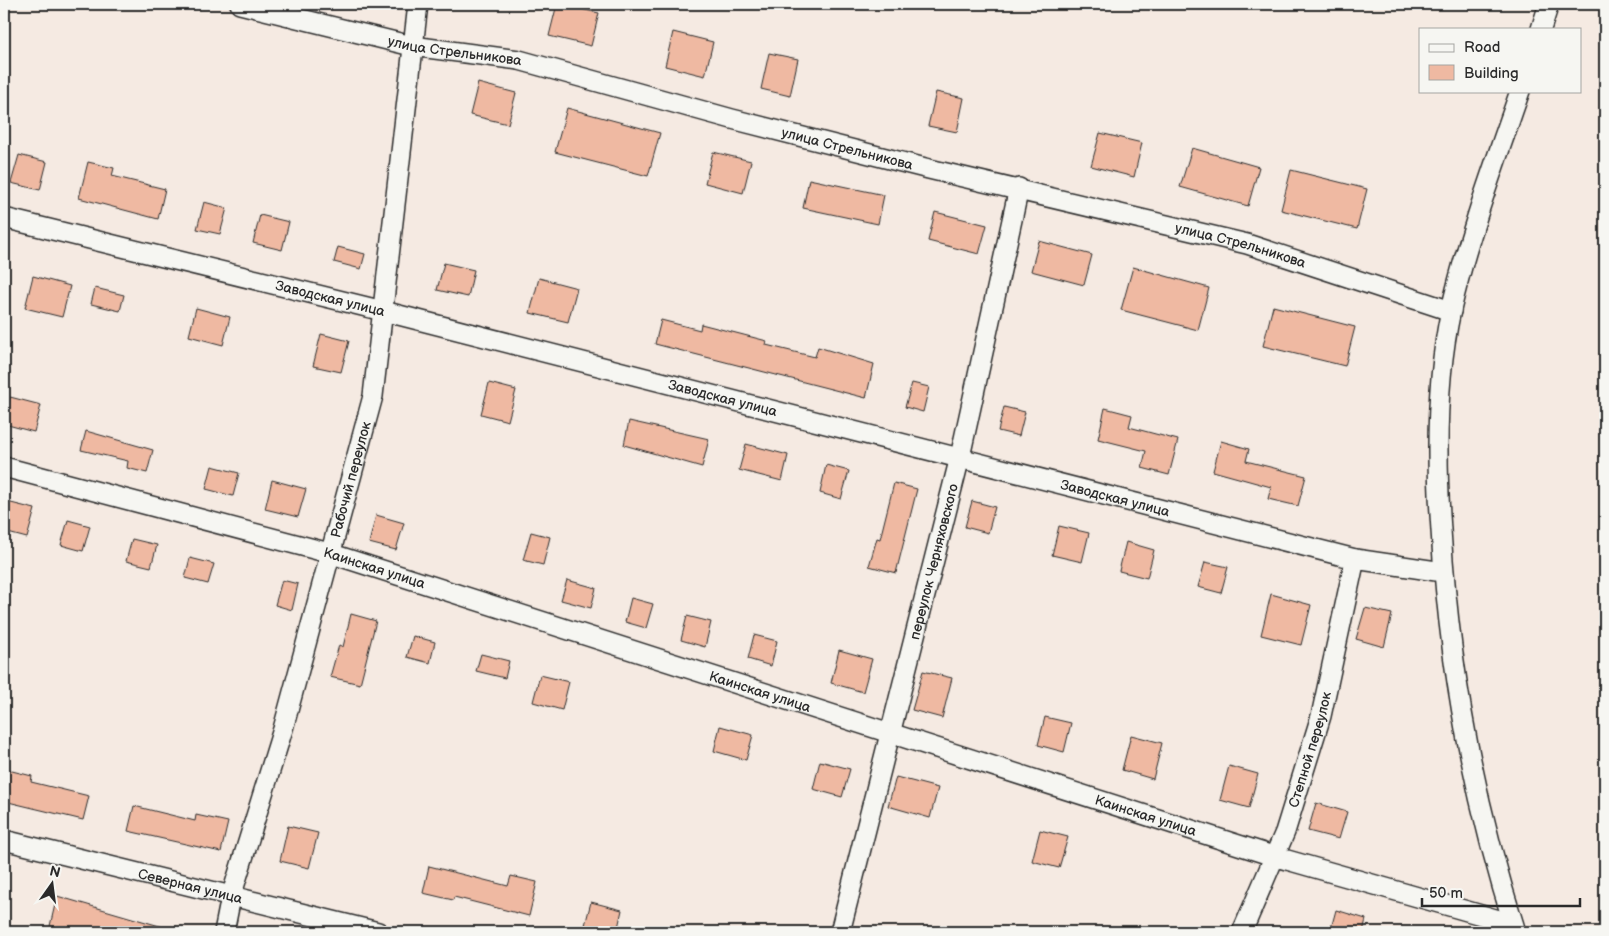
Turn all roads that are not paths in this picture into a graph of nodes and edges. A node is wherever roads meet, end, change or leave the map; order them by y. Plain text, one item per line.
1 (240, 4) edge
2 (418, 4) edge
3 (1549, 4) edge
4 (267, 8) edge
5 (1541, 28) edge
6 (412, 46) junction
7 (1520, 92) edge
8 (1019, 188) junction
9 (4, 218) edge
10 (383, 311) junction
11 (1451, 311) junction
12 (960, 457) junction
13 (4, 467) edge
14 (329, 553) junction
15 (1355, 559) junction
16 (1443, 572) junction
17 (889, 734) junction
18 (4, 840) edge
19 (1273, 856) junction
20 (231, 897) junction
21 (1514, 928) edge
22 (224, 932) edge
23 (378, 932) edge
24 (840, 932) edge
25 (1242, 932) edge

1 - 4 street, улица Стрельникова
2 - 6 street, Рабочий переулок
3 - 5 street
4 - 6 street, улица Стрельникова
6 - 8 street, улица Стрельникова
6 - 10 street, Рабочий переулок
7 - 11 street
8 - 11 street, улица Стрельникова
8 - 12 street, переулок Черняховского
9 - 10 street, Заводская улица
10 - 12 street, Заводская улица
10 - 14 street, Рабочий переулок
11 - 16 street
12 - 15 street, Заводская улица
12 - 17 street, переулок Черняховского
13 - 14 street, Каинская улица
14 - 17 street, Каинская улица
14 - 20 street, Рабочий переулок
15 - 16 street, Заводская улица
15 - 19 street, Степной переулок
16 - 21 street
17 - 19 street, Каинская улица
17 - 24 street, переулок Черняховского
18 - 20 street, Северная улица
19 - 21 street, Каинская улица
19 - 25 street, Степной переулок
20 - 22 street, Рабочий переулок
20 - 23 street, Северная улица

